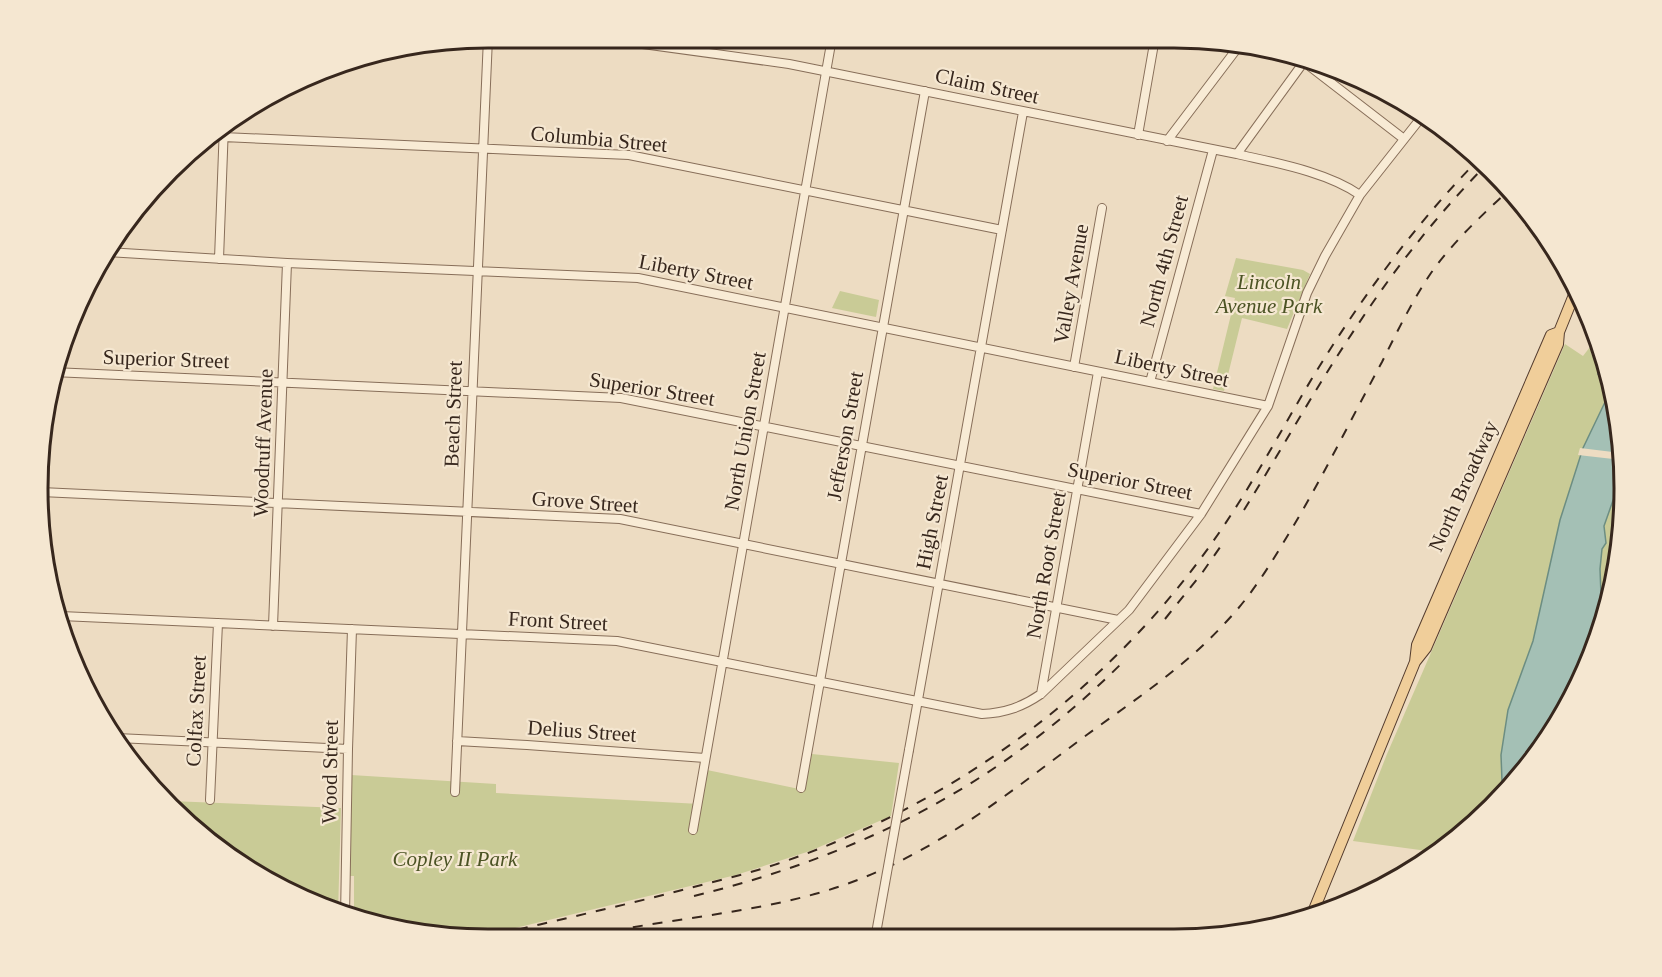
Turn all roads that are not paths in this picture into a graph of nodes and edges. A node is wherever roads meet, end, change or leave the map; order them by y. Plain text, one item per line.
1 (488, 48) edge
2 (690, 48) edge
3 (831, 48) edge
4 (1153, 48) edge
5 (1234, 52) edge
6 (1299, 66) edge
7 (827, 72) junction
8 (1319, 73) edge
9 (925, 91) junction
10 (1023, 112) junction
11 (1418, 122) edge
12 (1138, 135) junction
13 (223, 137) joint
14 (1404, 139) junction
15 (1167, 141) junction
16 (483, 149) junction
17 (1213, 150) junction
18 (1237, 154) junction
19 (806, 190) junction
20 (1360, 195) junction
21 (1102, 208) dead end
22 (904, 210) junction
23 (1002, 230) junction
24 (117, 253) edge
25 (219, 259) junction
26 (287, 263) junction
27 (477, 270) junction
28 (1572, 300) edge
29 (785, 308) junction
30 (883, 328) junction
31 (981, 348) junction
32 (1074, 367) junction
33 (63, 372) edge
34 (1098, 372) junction
35 (282, 382) junction
36 (1150, 382) junction
37 (472, 391) junction
38 (1268, 406) junction
39 (764, 426) junction
40 (862, 446) junction
41 (960, 466) junction
42 (1077, 489) junction
43 (48, 492) edge
44 (279, 503) junction
45 (467, 512) junction
46 (1202, 514) junction
47 (743, 544) junction
48 (841, 563) junction
49 (938, 583) junction
50 (1057, 608) junction
51 (67, 616) edge
52 (1118, 620) junction
53 (218, 623) junction
54 (273, 626) junction
55 (352, 629) junction
56 (462, 634) junction
57 (722, 662) junction
58 (820, 682) junction
59 (1041, 694) junction
60 (918, 701) junction
61 (126, 738) edge
62 (457, 741) junction
63 (213, 743) junction
64 (348, 749) junction
65 (705, 758) junction
66 (801, 788) dead end
67 (455, 792) dead end
68 (210, 801) dead end
69 (693, 830) dead end
70 (345, 905) edge
71 (1316, 906) edge
72 (877, 929) edge

1 - 16 street, Beach Street
2 - 7 street, Claim Street
3 - 7 street, North Union Street
4 - 12 street
5 - 15 street
6 - 18 street
7 - 9 street, Claim Street
7 - 19 street, North Union Street
8 - 14 street
9 - 10 street, Claim Street
9 - 22 street, Jefferson Street
10 - 12 street, Claim Street
10 - 23 street, High Street
11 - 14 street, Front Street
12 - 15 street, Claim Street
13 - 16 street, Columbia Street
13 - 25 street
14 - 20 street, Front Street
15 - 17 street, Claim Street
16 - 19 street, Columbia Street
16 - 27 street, Beach Street
17 - 18 street, Claim Street
17 - 36 street, North 4th Street
18 - 20 street, Claim Street
19 - 22 street, Columbia Street
19 - 29 street, North Union Street
20 - 38 street, Front Street
21 - 32 street, Valley Avenue
22 - 23 street, Columbia Street
22 - 30 street, Jefferson Street
23 - 31 street, High Street
24 - 25 street, Liberty Street
25 - 26 street, Liberty Street
26 - 27 street, Liberty Street
26 - 35 street, Woodruff Avenue
27 - 29 street, Liberty Street
27 - 37 street, Beach Street
28 - 71 main road, North Broadway
29 - 30 street, Liberty Street
29 - 39 street, North Union Street
30 - 31 street, Liberty Street
30 - 40 street, Jefferson Street
31 - 32 street, Liberty Street
31 - 41 street, High Street
32 - 34 street, Liberty Street
33 - 35 street, Superior Street
34 - 36 street, Liberty Street
34 - 42 street, North Root Street
35 - 37 street, Superior Street
35 - 44 street, Woodruff Avenue
36 - 38 street, Liberty Street
37 - 39 street, Superior Street
37 - 45 street, Beach Street
38 - 46 street, Front Street
39 - 40 street, Superior Street
39 - 47 street, North Union Street
40 - 41 street, Superior Street
40 - 48 street, Jefferson Street
41 - 42 street, Superior Street
41 - 49 street, High Street
42 - 46 street, Superior Street
42 - 50 street, North Root Street
43 - 44 street, Grove Street
44 - 45 street, Grove Street
44 - 54 street, Woodruff Avenue
45 - 47 street, Grove Street
45 - 56 street, Beach Street
46 - 52 street, Front Street
47 - 48 street, Grove Street
47 - 57 street, North Union Street
48 - 49 street, Grove Street
48 - 58 street, Jefferson Street
49 - 50 street, Grove Street
49 - 60 street, High Street
50 - 52 street, Grove Street
50 - 59 street, North Root Street
51 - 53 street, Front Street
52 - 59 street, Front Street
53 - 54 street, Front Street
53 - 63 street, Colfax Street
54 - 55 street, Front Street
55 - 56 street, Front Street
55 - 64 street, Wood Street
56 - 57 street, Front Street
56 - 62 street, Beach Street
57 - 58 street, Front Street
57 - 65 street, North Union Street
58 - 60 street, Front Street
58 - 66 street, Jefferson Street
59 - 60 street, Front Street
60 - 72 street, High Street, bridge
61 - 63 street
62 - 65 street, Delius Street
62 - 67 street, Beach Street
63 - 64 street
63 - 68 street, Colfax Street
64 - 70 street, Wood Street
65 - 69 street, North Union Street

